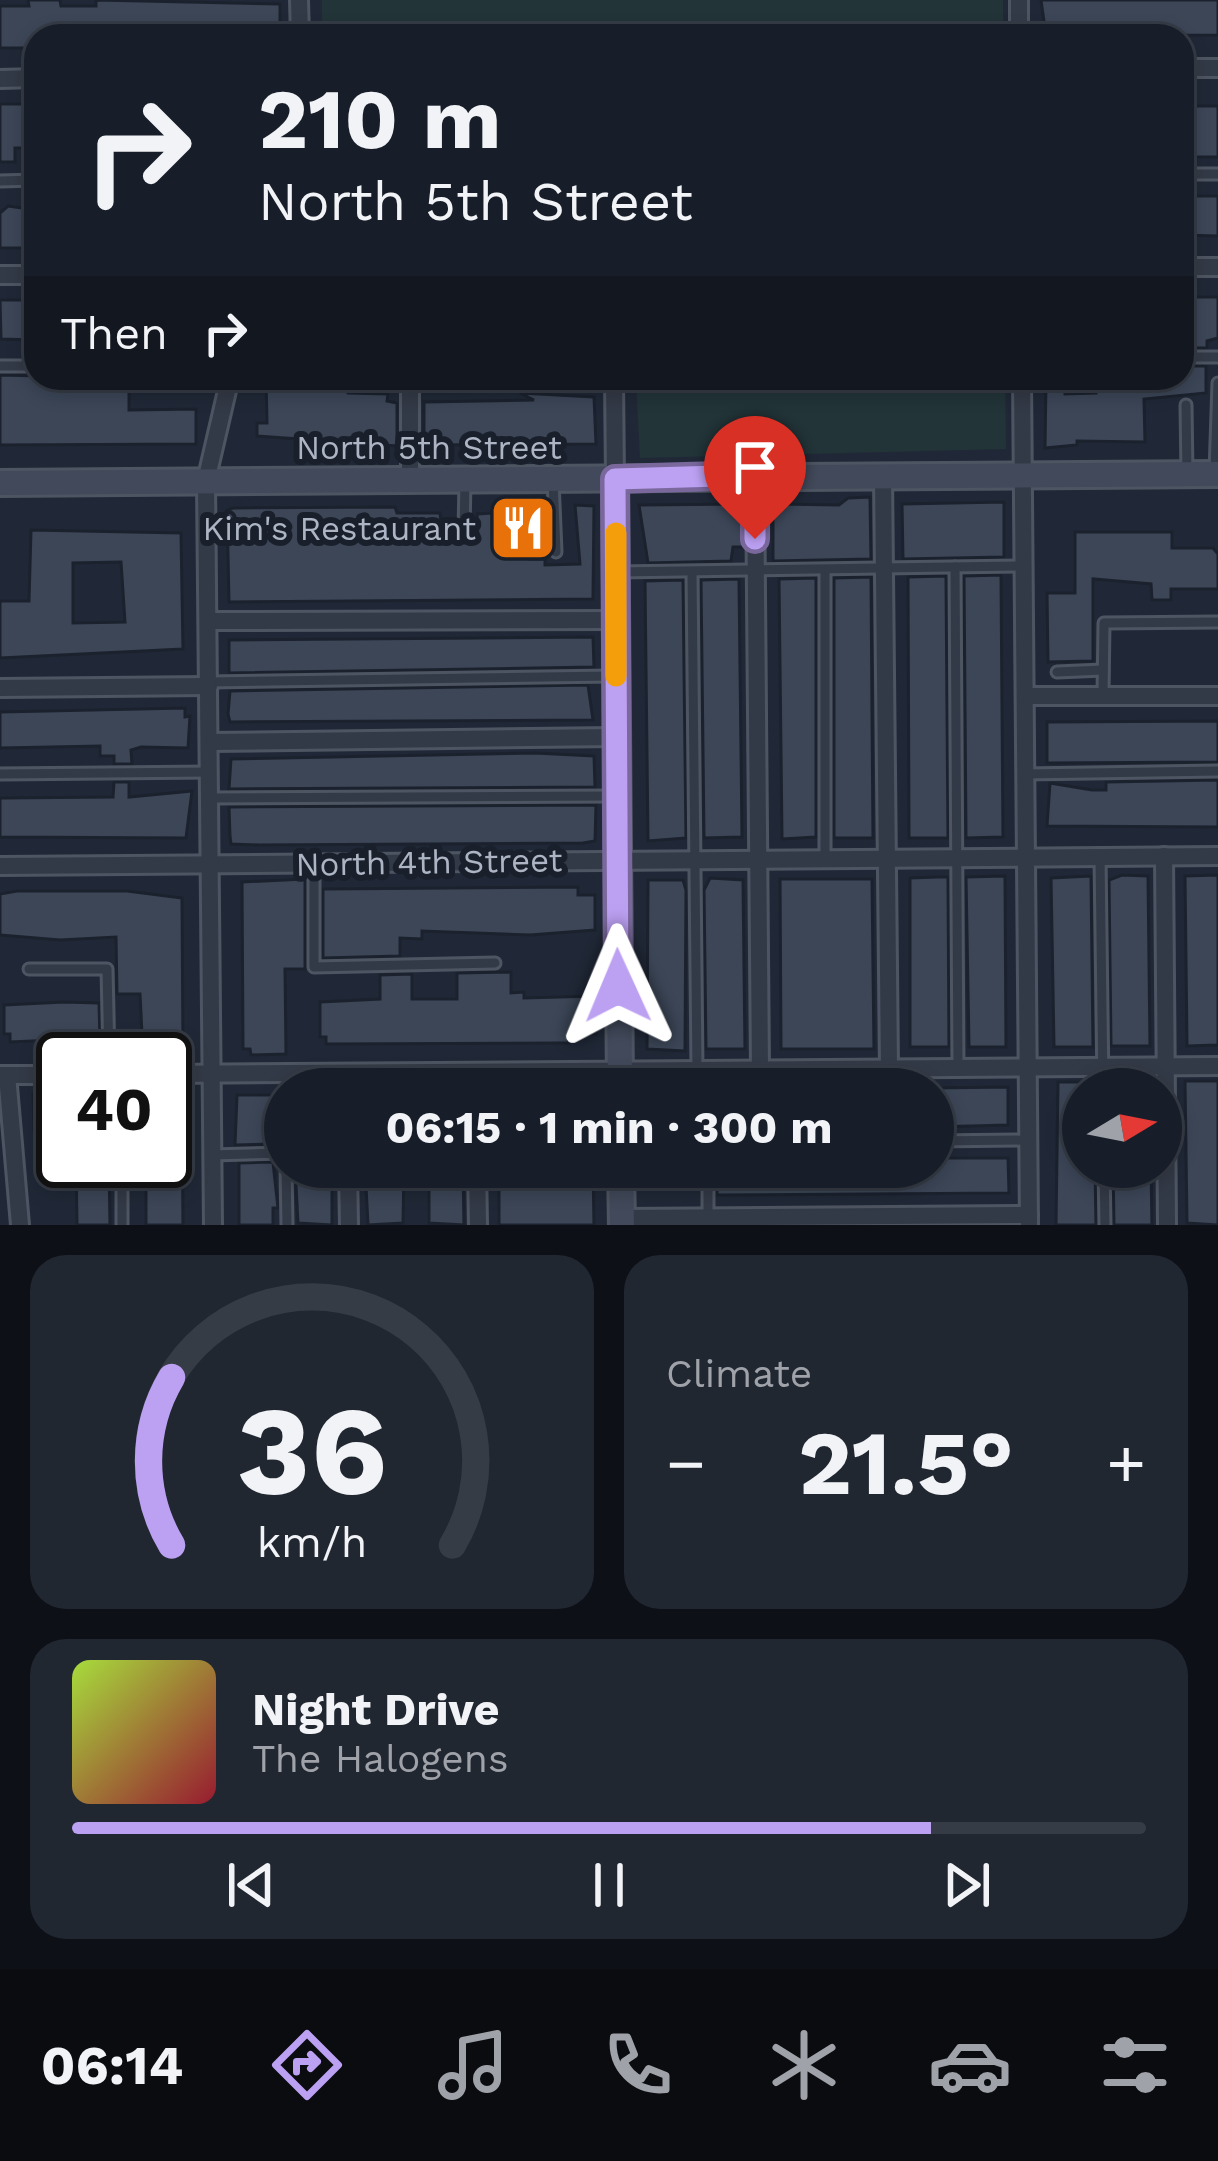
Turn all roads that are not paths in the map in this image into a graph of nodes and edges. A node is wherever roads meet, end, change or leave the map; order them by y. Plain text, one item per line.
1 (1218, 383) edge
2 (227, 390) edge
3 (409, 390) edge
4 (614, 390) edge
5 (1022, 390) edge
6 (1186, 405) dead end
7 (1216, 421) edge
8 (1216, 473) edge
9 (1187, 474) junction
10 (755, 475) junction
11 (883, 475) junction
12 (1023, 475) junction
13 (615, 479) junction
14 (410, 480) junction
15 (465, 480) junction
16 (554, 480) junction
17 (206, 482) junction
18 (0, 483) edge
19 (464, 534) dead end
20 (556, 552) dead end
21 (1024, 566) junction
22 (955, 567) junction
23 (884, 568) junction
24 (825, 570) junction
25 (756, 571) junction
26 (616, 572) junction
27 (692, 572) junction
28 (616, 620) junction
29 (210, 621) junction
30 (1218, 622) edge
31 (1103, 670) junction
32 (1057, 672) dead end
33 (616, 676) junction
34 (209, 684) junction
35 (0, 688) edge
36 (1024, 696) junction
37 (1103, 696) junction
38 (1218, 696) edge
39 (616, 737) junction
40 (210, 742) junction
41 (1218, 771) edge
42 (210, 772) junction
43 (0, 774) edge
44 (1025, 774) junction
45 (616, 796) junction
46 (211, 797) junction
47 (1026, 855) junction
48 (1100, 856) junction
49 (1164, 856) junction
50 (1218, 856) edge
51 (956, 857) junction
52 (887, 858) junction
53 (826, 859) junction
54 (615, 860) junction
55 (698, 860) junction
56 (758, 860) junction
57 (314, 864) junction
58 (211, 865) junction
59 (0, 866) edge
60 (495, 963) dead end
61 (29, 969) dead end
62 (108, 1032) edge
63 (1218, 1066) edge
64 (1103, 1067) junction
65 (1166, 1067) junction
66 (620, 1068) edge
67 (704, 1068) edge
68 (760, 1068) edge
69 (889, 1068) edge
70 (954, 1068) edge
71 (958, 1068) junction
72 (1028, 1068) junction
73 (192, 1074) edge
74 (211, 1074) junction
75 (36, 1075) edge
76 (3, 1076) edge
77 (264, 1077) edge
78 (1028, 1140) junction
79 (954, 1141) edge
80 (264, 1154) edge
81 (212, 1155) junction
82 (122, 1188) edge
83 (286, 1188) edge
84 (348, 1188) edge
85 (477, 1188) edge
86 (621, 1188) edge
87 (708, 1188) edge
88 (1104, 1188) edge
89 (1029, 1220) edge
90 (708, 1221) edge
91 (622, 1222) edge
92 (20, 1225) edge
93 (122, 1225) edge
94 (213, 1225) edge
95 (287, 1225) edge
96 (349, 1225) edge
97 (478, 1225) edge
98 (1105, 1225) edge
99 (1167, 1225) edge

1 - 7 lane
2 - 17 street
3 - 14 street
4 - 13 street
5 - 12 street
6 - 9 lane
7 - 8 lane
8 - 9 street, North 5th Street
9 - 12 street, North 5th Street
10 - 11 street, North 5th Street
10 - 13 street, North 5th Street
10 - 25 street
11 - 12 street, North 5th Street
11 - 23 street
12 - 21 street
13 - 16 street, North 5th Street
13 - 26 street
14 - 15 street, North 5th Street
14 - 17 street, North 5th Street
15 - 16 street, North 5th Street
15 - 19 lane
16 - 20 lane
17 - 18 street, North 5th Street
17 - 29 street
21 - 22 lane
21 - 36 street
22 - 23 lane
22 - 51 lane
23 - 24 lane
23 - 52 street
24 - 25 lane
24 - 53 lane
25 - 27 lane
25 - 56 street
26 - 27 lane
26 - 28 street
27 - 55 lane
28 - 29 street
28 - 33 street
29 - 34 street
30 - 31 lane
31 - 32 lane
31 - 37 lane
33 - 34 lane
33 - 39 street
34 - 35 street
34 - 40 street
36 - 37 street
36 - 44 street
37 - 38 street
39 - 40 street
39 - 45 street
40 - 42 street
41 - 44 lane
42 - 43 lane
42 - 46 street
44 - 47 street
45 - 46 lane
45 - 54 street
46 - 58 street
47 - 48 street, North 4th Street
47 - 51 street, North 4th Street
47 - 72 street
48 - 49 street, North 4th Street
48 - 64 lane
49 - 50 street, North 4th Street
49 - 65 street
51 - 52 street, North 4th Street
51 - 71 lane
52 - 53 street, North 4th Street
52 - 69 street
53 - 56 street, North 4th Street
54 - 55 street, North 4th Street
54 - 57 street, North 4th Street
54 - 66 street
55 - 56 street, North 4th Street
55 - 67 lane
56 - 68 street
57 - 58 street, North 4th Street
57 - 60 lane
58 - 59 street, North 4th Street
58 - 74 street
61 - 62 lane
63 - 65 street
64 - 65 street
64 - 72 street
65 - 99 street
70 - 71 street
71 - 72 street
72 - 78 street
73 - 74 street
74 - 77 street
74 - 81 street
75 - 76 street
76 - 92 street
78 - 79 lane
78 - 89 street
80 - 81 lane
81 - 94 street
82 - 93 lane
83 - 95 lane
84 - 96 street
85 - 97 street
86 - 91 street
87 - 90 lane
88 - 98 lane
89 - 90 street
90 - 91 street

